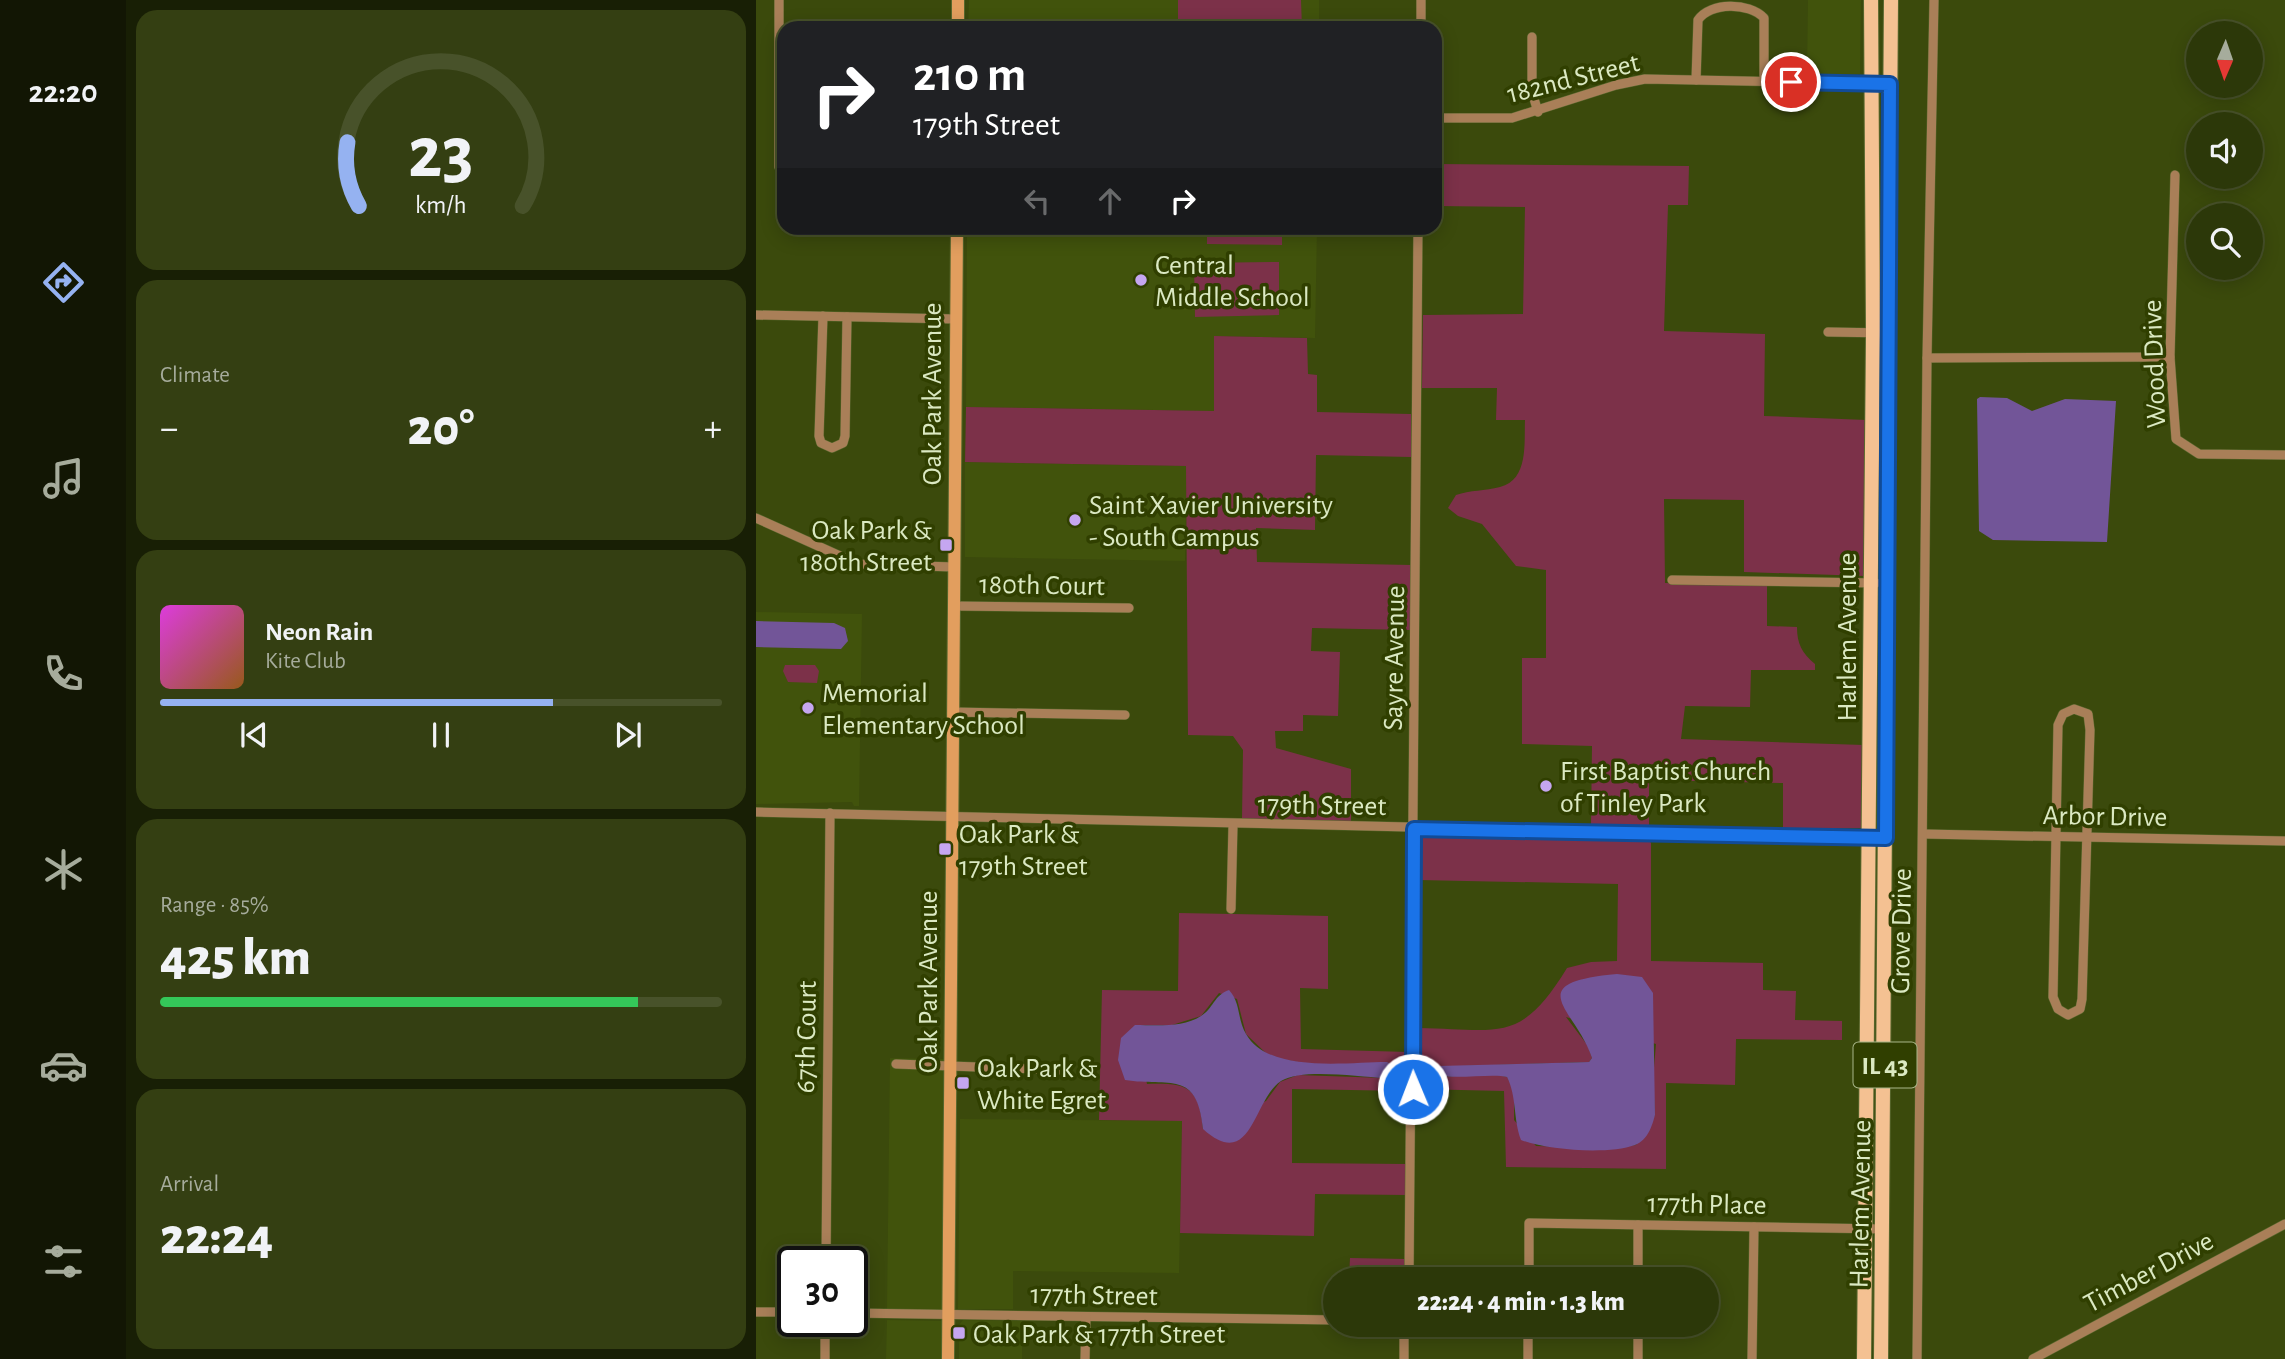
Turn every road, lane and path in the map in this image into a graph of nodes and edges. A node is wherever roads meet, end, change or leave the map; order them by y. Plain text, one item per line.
1 (779, 0) edge
2 (958, 0) edge
3 (1421, 0) edge
4 (1871, 0) edge
5 (1891, 0) edge
6 (1934, 0) edge
7 (780, 21) edge
8 (958, 21) edge
9 (1421, 21) edge
10 (1532, 37) dead end
11 (1696, 80) junction
12 (1764, 81) junction
13 (1872, 83) junction
14 (1890, 84) junction
15 (1538, 112) junction
16 (1442, 118) edge
17 (2175, 175) dead end
18 (957, 235) edge
19 (1418, 235) edge
20 (756, 315) edge
21 (823, 316) junction
22 (848, 317) junction
23 (956, 319) junction
24 (1828, 332) dead end
25 (1873, 333) junction
26 (1888, 333) junction
27 (2171, 357) junction
28 (1927, 358) junction
29 (2285, 455) edge
30 (756, 517) edge
31 (954, 567) junction
32 (1672, 580) dead end
33 (1870, 583) junction
34 (1888, 583) junction
35 (954, 606) junction
36 (1129, 608) dead end
37 (953, 712) junction
38 (1125, 715) dead end
39 (756, 812) edge
40 (830, 813) junction
41 (952, 818) junction
42 (1233, 825) junction
43 (1414, 829) junction
44 (1924, 834) junction
45 (2055, 836) junction
46 (1868, 837) junction
47 (1886, 838) junction
48 (2087, 838) junction
49 (2285, 841) edge
50 (1231, 909) dead end
51 (896, 1064) dead end
52 (950, 1068) junction
53 (1063, 1070) dead end
54 (1867, 1082) junction
55 (1885, 1082) junction
56 (2285, 1224) edge
57 (1638, 1225) junction
58 (1754, 1227) junction
59 (1866, 1229) junction
60 (1884, 1229) junction
61 (826, 1246) edge
62 (1409, 1267) edge
63 (1529, 1267) edge
64 (1638, 1267) edge
65 (756, 1312) edge
66 (777, 1312) edge
67 (868, 1313) edge
68 (949, 1315) junction
69 (1086, 1317) junction
70 (1323, 1320) edge
71 (825, 1337) edge
72 (1404, 1337) edge
73 (1528, 1337) edge
74 (1638, 1337) edge
75 (825, 1359) edge
76 (948, 1359) edge
77 (1086, 1359) edge
78 (1404, 1359) edge
79 (1528, 1359) edge
80 (1638, 1359) edge
81 (1752, 1359) edge
82 (1864, 1359) edge
83 (1881, 1359) edge
84 (1917, 1359) edge
85 (2033, 1359) edge

1 - 7 street
2 - 8 street
3 - 9 street
4 - 13 main road, Harlem Avenue / IL 43
5 - 14 main road, Harlem Avenue / IL 43
6 - 28 street, Grove Drive
10 - 15 street
11 - 12 street, 182nd Street
11 - 12 street
11 - 15 street, 182nd Street
12 - 13 street, 182nd Street
13 - 14 street, 182nd Street
13 - 25 main road, Harlem Avenue / IL 43
14 - 26 main road, Harlem Avenue / IL 43
15 - 16 street, 182nd Street
17 - 27 street, Wood Drive
18 - 23 street, Oak Park Avenue
19 - 43 street, Sayre Avenue
20 - 21 street
21 - 22 street
21 - 22 street
22 - 23 street
23 - 31 street, Oak Park Avenue
24 - 25 street
25 - 26 street
25 - 33 main road, Harlem Avenue / IL 43
26 - 34 main road, Harlem Avenue / IL 43
27 - 28 street
27 - 29 street, Wood Drive
28 - 44 street, Grove Drive
30 - 31 street
31 - 35 street, Oak Park Avenue
32 - 33 street
33 - 34 street
33 - 46 main road, Harlem Avenue / IL 43
34 - 47 main road, Harlem Avenue / IL 43
35 - 36 street, 180th Court
35 - 37 street, Oak Park Avenue
37 - 38 street
37 - 41 street, Oak Park Avenue
39 - 40 street, 179th Street
40 - 41 street, 179th Street
40 - 61 street, 67th Court
41 - 42 street, 179th Street
41 - 52 street, Oak Park Avenue
42 - 43 street, 179th Street
42 - 50 street
43 - 46 street, 179th Street
43 - 62 street, Sayre Avenue
44 - 45 street, Arbor Drive
44 - 84 street, Grove Drive
45 - 48 street, Arbor Drive
45 - 48 street
45 - 48 street
46 - 47 street, 179th Street
46 - 54 main road, Harlem Avenue / IL 43
47 - 55 main road, Harlem Avenue / IL 43
48 - 49 street, Arbor Drive
51 - 52 street
52 - 53 street
52 - 68 street, Oak Park Avenue
54 - 55 main road
54 - 59 main road, Harlem Avenue / IL 43
55 - 60 main road, Harlem Avenue / IL 43
56 - 85 street, Timber Drive
57 - 58 street, 177th Place
57 - 63 street, 177th Place
57 - 64 street
58 - 59 street, 177th Place
58 - 81 street
59 - 60 street, 177th Place
59 - 82 main road, Harlem Avenue / IL 43
60 - 83 main road, Harlem Avenue / IL 43
65 - 66 street
67 - 68 street, 177th Street
68 - 69 street, 177th Street
68 - 76 street, Oak Park Avenue
69 - 70 street, 177th Street
69 - 77 street
71 - 75 street
72 - 78 street
73 - 79 street
74 - 80 street

